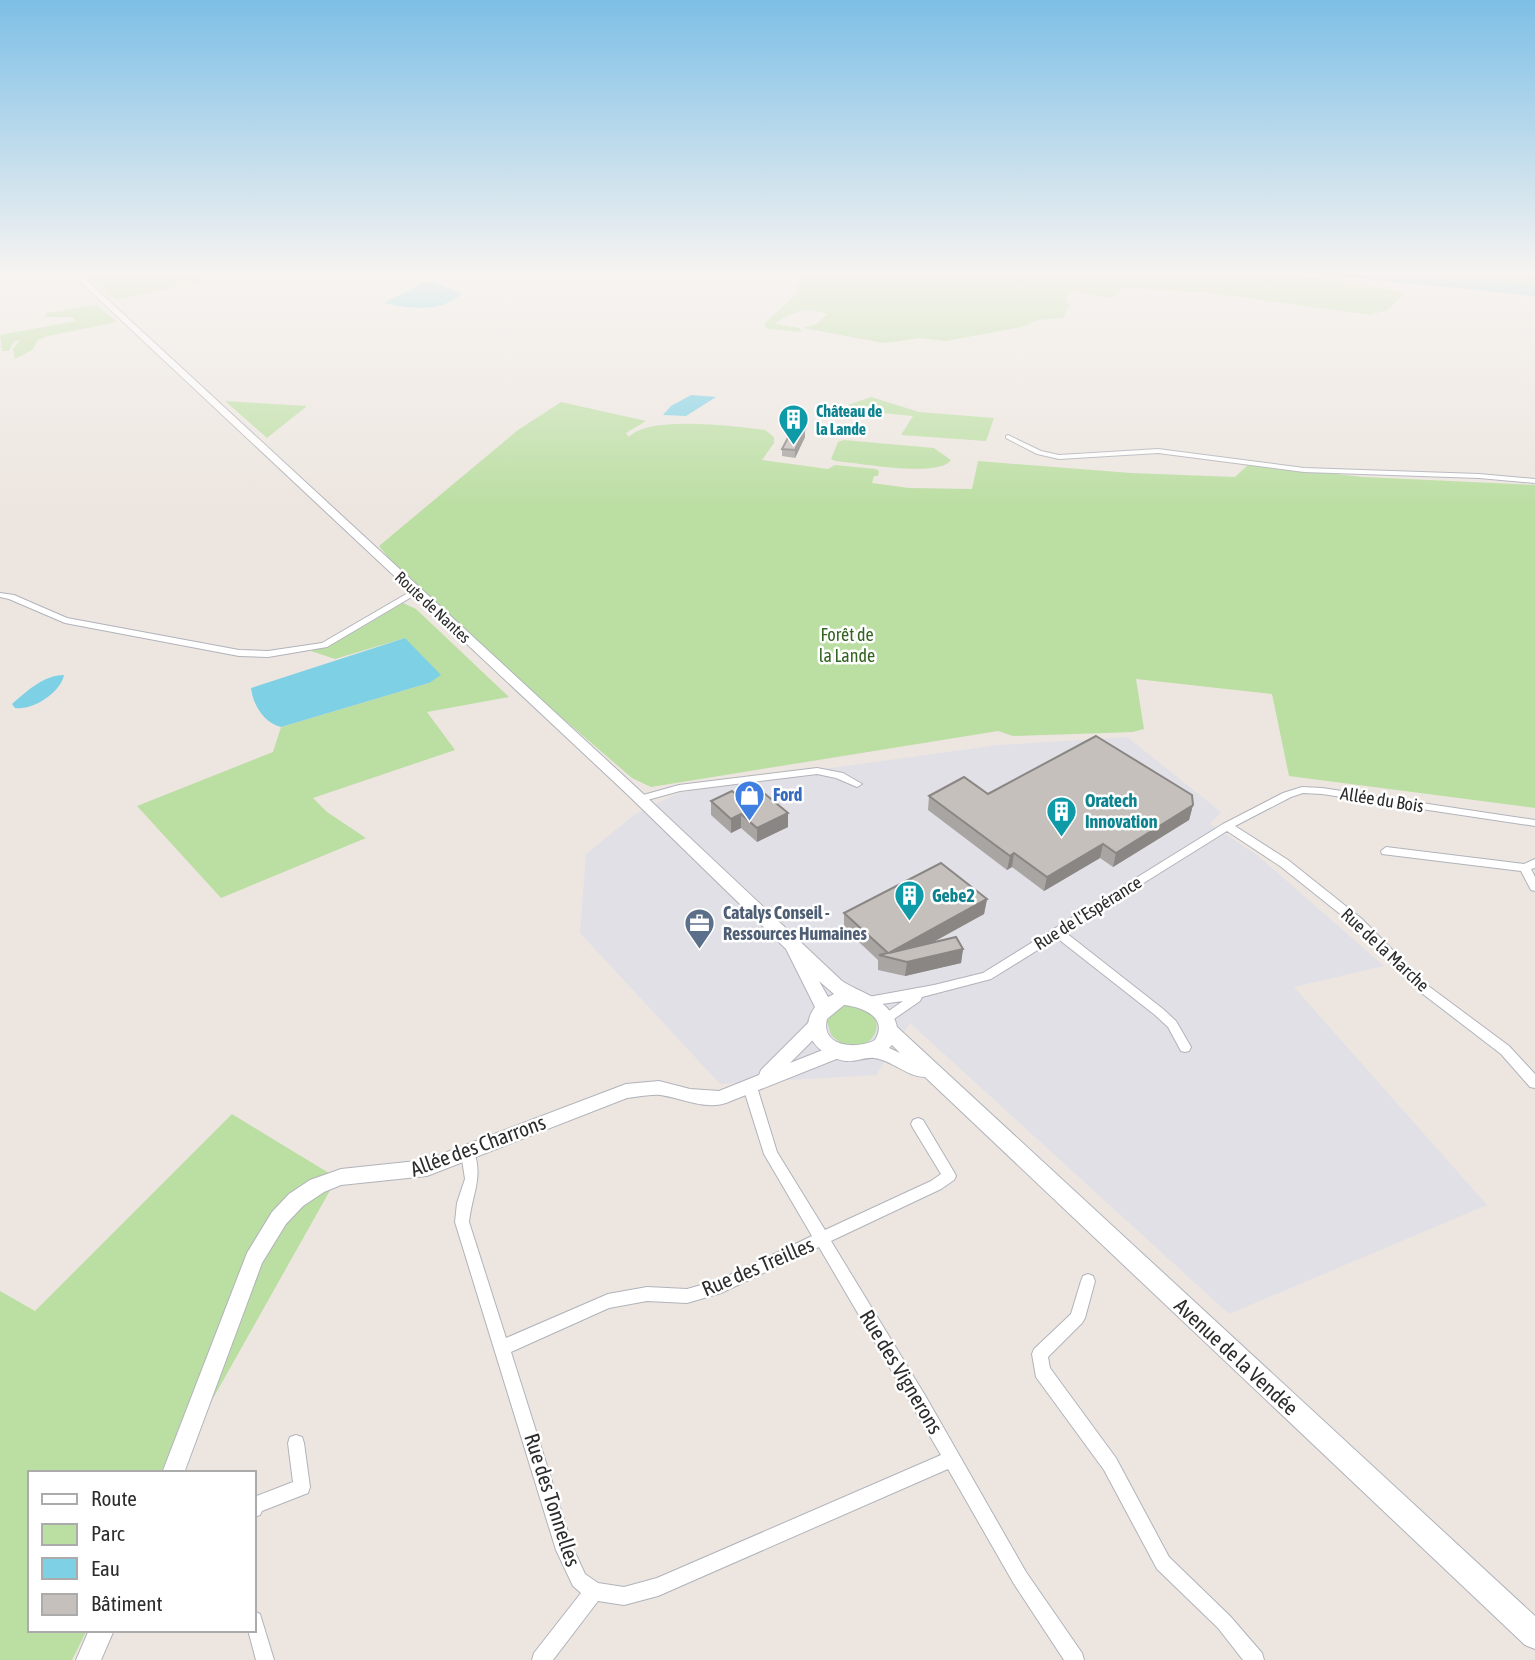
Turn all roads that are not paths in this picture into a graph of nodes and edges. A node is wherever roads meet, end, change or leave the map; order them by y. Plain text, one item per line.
1 (159, 351) edge
2 (1008, 437) dead end
3 (1535, 481) edge
4 (416, 592) junction
5 (0, 595) edge
6 (857, 784) dead end
7 (640, 799) junction
8 (1535, 823) edge
9 (1232, 824) junction
10 (1386, 851) dead end
11 (1530, 865) edge
12 (1535, 887) edge
13 (1057, 932) junction
14 (790, 941) junction
15 (934, 990) junction
16 (860, 999) junction
17 (824, 1007) junction
18 (888, 1024) junction
19 (816, 1026) junction
20 (1185, 1047) dead end
21 (873, 1050) junction
22 (838, 1051) junction
23 (937, 1077) junction
24 (1535, 1083) edge
25 (755, 1084) junction
26 (918, 1124) dead end
27 (468, 1153) junction
28 (822, 1239) junction
29 (1088, 1281) dead end
30 (502, 1348) junction
31 (296, 1443) dead end
32 (952, 1459) junction
33 (174, 1471) edge
34 (256, 1505) edge
35 (594, 1591) junction
36 (1524, 1617) edge
37 (256, 1626) edge
38 (101, 1632) edge
39 (1535, 1635) edge
40 (88, 1660) edge
41 (265, 1660) edge
42 (541, 1660) edge
43 (1074, 1660) edge
44 (1255, 1660) edge

1 - 4 main road, Route de Nantes
2 - 3 street
4 - 5 street
4 - 7 main road, Route de Nantes
6 - 7 street
7 - 14 main road, Route de Nantes
8 - 9 street, Allée du Bois
9 - 13 street, Rue de l'Espérance
9 - 24 street, Rue de la Marche
10 - 11 street
11 - 12 street
13 - 15 street, Rue de l'Espérance
13 - 20 street
14 - 16 main road, Route de Nantes
14 - 17 main road, Route de Nantes
15 - 16 street, Rue de l'Espérance
15 - 18 street, Rue de l'Espérance
16 - 17 main road
16 - 18 main road
17 - 19 main road
18 - 21 main road
18 - 23 main road, Avenue de la Vendée
19 - 22 main road
19 - 25 street
21 - 22 main road
21 - 23 main road, Avenue de la Vendée
22 - 25 street
23 - 36 main road, Avenue de la Vendée
25 - 27 street, Allée des Charrons
25 - 28 street, Rue des Vignerons
26 - 28 street, Rue des Treilles
27 - 30 street, Rue des Tonnelles
27 - 33 street, Allée des Charrons
28 - 30 street, Rue des Treilles
28 - 32 street, Rue des Vignerons
29 - 44 street
30 - 35 street, Rue des Tonnelles
31 - 34 street
32 - 35 street
32 - 43 street, Rue des Vignerons
35 - 42 street
36 - 39 main road, Avenue de la Vendée
37 - 41 street
38 - 40 street

